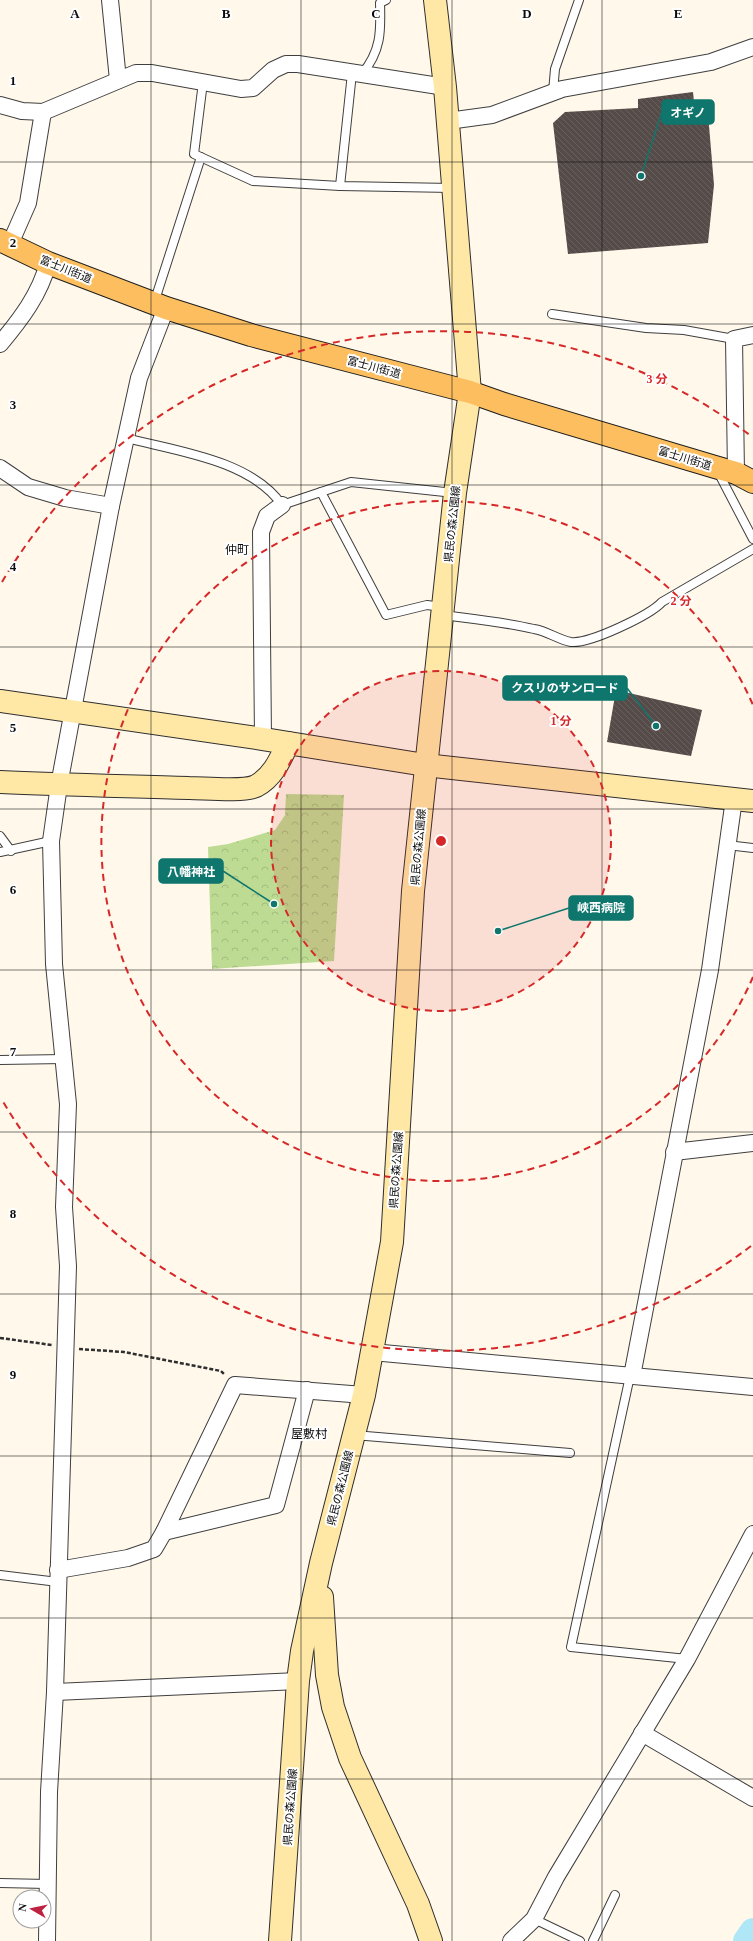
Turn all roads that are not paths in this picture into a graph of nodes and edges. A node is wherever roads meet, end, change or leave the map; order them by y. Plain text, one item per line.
1 (110, 0) edge
2 (386, 0) edge
3 (435, 0) edge
4 (579, 0) edge
5 (753, 47) edge
6 (357, 74) junction
7 (118, 80) junction
8 (203, 82) junction
9 (445, 87) junction
10 (553, 92) junction
11 (0, 105) edge
12 (43, 112) junction
13 (448, 121) junction
14 (201, 158) junction
15 (340, 186) junction
16 (453, 188) junction
17 (5, 242) edge
18 (48, 263) junction
19 (160, 306) junction
20 (552, 314) dead end
21 (753, 335) edge
22 (734, 339) junction
23 (0, 344) edge
24 (470, 392) junction
25 (126, 438) junction
26 (715, 466) junction
27 (0, 468) edge
28 (744, 477) edge
29 (321, 492) junction
30 (455, 493) junction
31 (282, 505) junction
32 (111, 506) junction
33 (753, 538) edge
34 (753, 550) edge
35 (442, 611) junction
36 (0, 701) edge
37 (74, 710) junction
38 (263, 739) junction
39 (288, 743) junction
40 (425, 765) junction
41 (0, 782) edge
42 (59, 785) junction
43 (743, 800) edge
44 (0, 836) edge
45 (51, 841) junction
46 (727, 845) junction
47 (753, 848) edge
48 (11, 851) junction
49 (0, 852) edge
50 (64, 1059) junction
51 (0, 1060) edge
52 (753, 1143) edge
53 (674, 1152) junction
54 (372, 1352) junction
55 (631, 1376) junction
56 (753, 1387) edge
57 (307, 1390) junction
58 (364, 1395) junction
59 (354, 1435) junction
60 (570, 1453) dead end
61 (164, 1532) junction
62 (753, 1534) edge
63 (321, 1563) junction
64 (0, 1575) edge
65 (58, 1576) junction
66 (687, 1659) junction
67 (298, 1681) junction
68 (55, 1692) junction
69 (642, 1733) junction
70 (753, 1798) edge
71 (0, 1883) edge
72 (47, 1884) junction
73 (615, 1895) dead end
74 (534, 1919) junction
75 (48, 1941) edge
76 (280, 1941) edge
77 (431, 1941) edge
78 (511, 1941) edge
79 (580, 1941) edge
80 (592, 1941) edge

1 - 7 street
2 - 6 lane
3 - 9 street, 県民の森公園線
4 - 10 lane
5 - 10 street
6 - 8 street
6 - 9 street
6 - 15 lane
7 - 8 street
7 - 12 street
8 - 14 lane
9 - 13 street, 県民の森公園線
10 - 13 street
11 - 12 street
12 - 17 street
13 - 16 street, 県民の森公園線
14 - 15 lane
14 - 19 lane
15 - 16 lane
16 - 24 street, 県民の森公園線
17 - 18 main road, 富士川街道
18 - 19 main road, 富士川街道
18 - 23 street
19 - 24 main road, 富士川街道
19 - 25 street
20 - 22 lane
21 - 22 street
22 - 28 street
24 - 26 main road, 富士川街道
24 - 30 street, 県民の森公園線
25 - 31 lane
25 - 32 street
26 - 28 main road, 富士川街道
26 - 33 lane
27 - 32 street
29 - 30 lane
29 - 31 lane
29 - 35 lane
30 - 35 street, 県民の森公園線
31 - 38 street
32 - 37 street
34 - 35 lane
35 - 40 street, 県民の森公園線
36 - 37 street
37 - 38 street
37 - 42 street
38 - 39 street
39 - 40 street
39 - 42 street
40 - 43 street
40 - 54 street, 県民の森公園線
41 - 42 street
42 - 45 street
43 - 46 street
44 - 48 lane
45 - 48 lane
45 - 50 street
46 - 47 lane
46 - 53 street
48 - 49 lane
50 - 51 lane
50 - 65 street
52 - 53 street
53 - 55 street
54 - 55 street
54 - 58 street, 県民の森公園線
55 - 56 street
55 - 66 lane
57 - 58 street
57 - 61 street
57 - 61 street
58 - 59 street, 県民の森公園線
59 - 60 lane
59 - 63 street, 県民の森公園線
61 - 65 street
62 - 66 street
63 - 67 street, 県民の森公園線
63 - 77 street
64 - 65 lane
65 - 68 street
66 - 69 street
67 - 68 street
67 - 76 street, 県民の森公園線
68 - 72 street
69 - 70 street
69 - 74 street
71 - 72 lane
72 - 75 street
73 - 80 lane
74 - 78 street
74 - 79 lane

